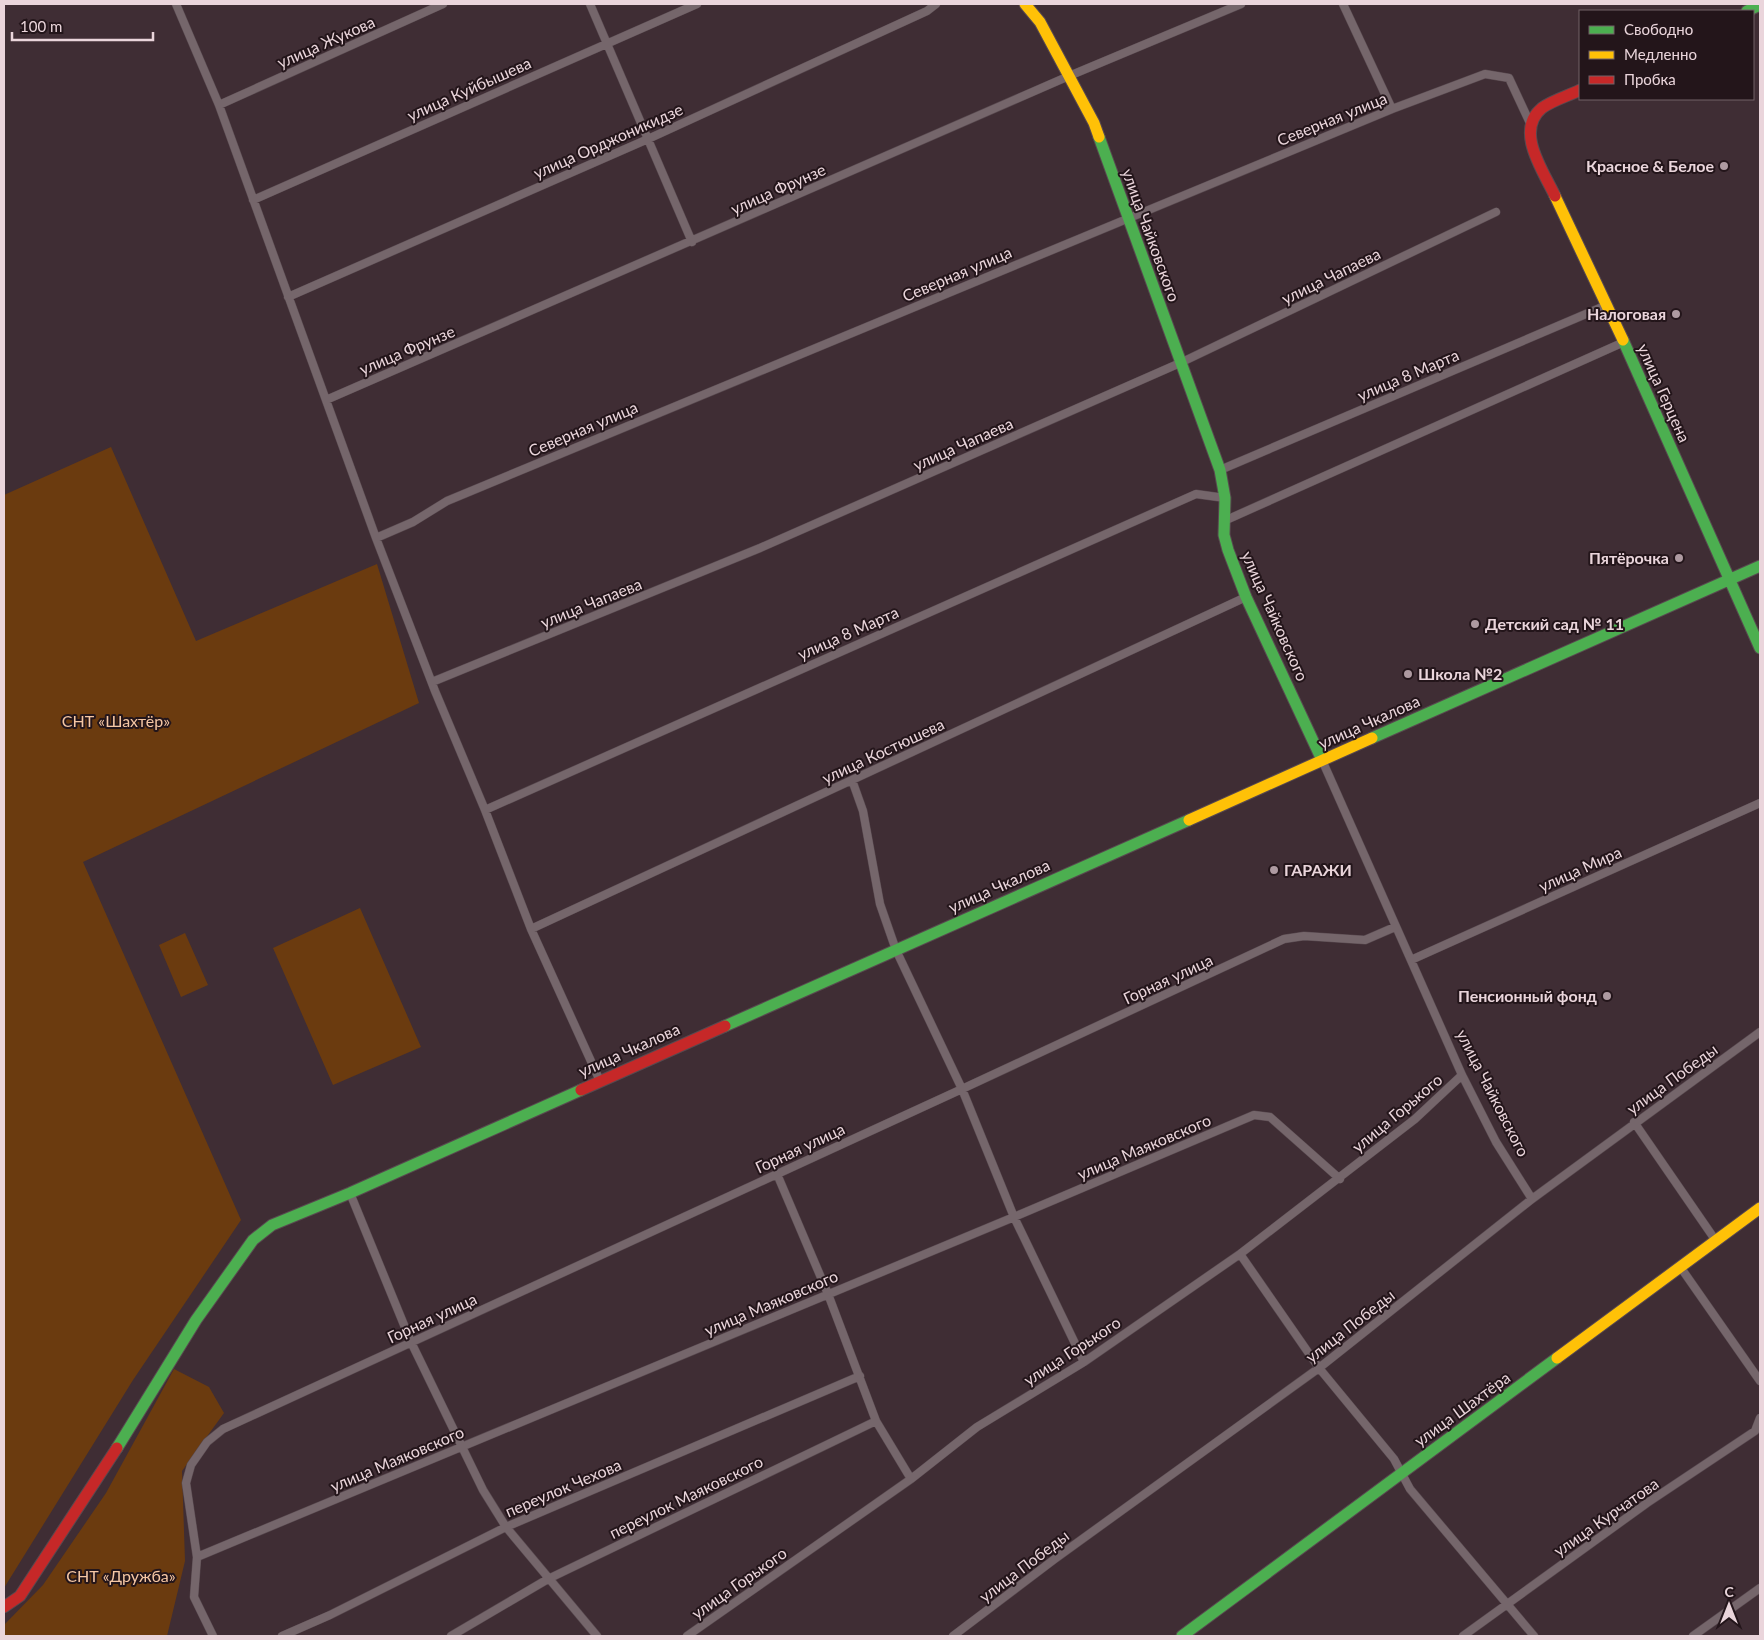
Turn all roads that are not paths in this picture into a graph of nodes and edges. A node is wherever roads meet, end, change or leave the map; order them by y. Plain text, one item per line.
1 (176, 4) edge
2 (443, 4) edge
3 (590, 4) edge
4 (697, 4) edge
5 (936, 4) edge
6 (1025, 4) edge
7 (1241, 4) edge
8 (1343, 4) edge
9 (608, 42) junction
10 (1070, 76) junction
11 (1579, 90) edge
12 (219, 106) junction
13 (1392, 109) junction
14 (1530, 123) junction
15 (648, 139) junction
16 (253, 200) junction
17 (1496, 212) dead end
18 (1127, 219) junction
19 (692, 242) junction
20 (288, 297) junction
21 (1607, 305) junction
22 (1624, 342) junction
23 (1180, 363) junction
24 (326, 400) junction
25 (1220, 470) junction
26 (1224, 498) junction
27 (1224, 521) junction
28 (376, 538) junction
29 (1760, 566) edge
30 (1730, 580) junction
31 (1246, 597) junction
32 (1760, 648) edge
33 (432, 682) junction
34 (1322, 760) junction
35 (852, 780) junction
36 (1760, 804) edge
37 (485, 810) junction
38 (1395, 927) junction
39 (531, 929) junction
40 (896, 950) junction
41 (1411, 960) junction
42 (1760, 1032) edge
43 (1462, 1075) junction
44 (600, 1080) junction
45 (962, 1090) junction
46 (1634, 1122) junction
47 (777, 1174) junction
48 (1340, 1179) junction
49 (350, 1193) junction
50 (1532, 1199) junction
51 (1760, 1208) edge
52 (1014, 1217) junction
53 (1716, 1241) junction
54 (1240, 1254) junction
55 (1681, 1268) junction
56 (828, 1294) junction
57 (412, 1342) junction
58 (1084, 1362) junction
59 (1319, 1368) junction
60 (860, 1376) junction
61 (1760, 1381) edge
62 (1760, 1418) edge
63 (876, 1421) junction
64 (461, 1447) junction
65 (1401, 1474) junction
66 (911, 1479) junction
67 (506, 1527) junction
68 (197, 1557) junction
69 (548, 1579) junction
70 (1760, 1588) edge
71 (1506, 1605) junction
72 (4, 1607) edge
73 (213, 1636) edge
74 (282, 1636) edge
75 (451, 1636) edge
76 (597, 1636) edge
77 (687, 1636) edge
78 (953, 1636) edge
79 (1182, 1636) edge
80 (1463, 1636) edge
81 (1534, 1636) edge
82 (1693, 1636) edge

1 - 12 street
2 - 12 street, улица Жукова
3 - 9 street
4 - 9 street, улица Куйбышева
5 - 15 street, улица Орджоникидзе
6 - 10 street, улица Чайковского
7 - 10 street, улица Фрунзе
8 - 13 street
9 - 15 street
9 - 16 street, улица Куйбышева
10 - 18 street, улица Чайковского
10 - 19 street, улица Фрунзе
11 - 14 street
12 - 16 street
13 - 14 street, Северная улица
13 - 18 street, Северная улица
14 - 21 street, улица Герцена
15 - 19 street
15 - 20 street, улица Орджоникидзе
16 - 20 street
17 - 23 street, улица Чапаева
18 - 23 street, улица Чайковского
18 - 28 street, Северная улица
19 - 24 street, улица Фрунзе
20 - 24 street
21 - 22 street, улица Герцена
21 - 25 street, улица 8 Марта
22 - 27 street
22 - 30 street, улица Герцена
23 - 25 street, улица Чайковского
23 - 33 street, улица Чапаева
24 - 28 street
25 - 26 street, улица Чайковского
26 - 27 street, улица Чайковского
26 - 37 street, улица 8 Марта
27 - 31 street, улица Чайковского
28 - 33 street
29 - 30 street, улица Чкалова
30 - 32 street, улица Герцена
30 - 34 street, улица Чкалова
31 - 34 street, улица Чайковского
31 - 35 street, улица Костюшева
33 - 37 street
34 - 38 street, улица Чайковского
34 - 40 street, улица Чкалова
35 - 39 street, улица Костюшева
35 - 40 street
36 - 41 street, улица Мира
37 - 39 street
38 - 41 street, улица Чайковского
38 - 45 street, Горная улица
39 - 44 street
40 - 44 street, улица Чкалова
40 - 45 street
41 - 43 street, улица Чайковского
42 - 46 street, улица Победы
43 - 48 street, улица Горького
43 - 50 street, улица Чайковского
44 - 49 street, улица Чкалова
45 - 47 street, Горная улица
45 - 52 street
46 - 50 street, улица Победы
46 - 53 street
47 - 56 street
47 - 57 street, Горная улица
48 - 52 street, улица Маяковского
48 - 54 street, улица Горького
49 - 57 street
49 - 72 street, улица Чкалова
50 - 59 street, улица Победы
51 - 53 street, улица Шахтёра
52 - 56 street, улица Маяковского
52 - 58 street
53 - 55 street, улица Шахтёра
54 - 58 street, улица Горького
54 - 59 street
55 - 61 street
55 - 65 street, улица Шахтёра
56 - 60 street
56 - 64 street, улица Маяковского
57 - 64 street
57 - 68 street, Горная улица
58 - 66 street, улица Горького
59 - 65 street
59 - 78 street, улица Победы
60 - 63 street
60 - 67 street, переулок Чехова
62 - 71 street, улица Курчатова
63 - 66 street
63 - 69 street, переулок Маяковского
64 - 67 street
64 - 68 street, улица Маяковского
65 - 71 street
65 - 79 street, улица Шахтёра
66 - 77 street, улица Горького
67 - 69 street
67 - 74 street, переулок Чехова
68 - 73 street, Горная улица
69 - 75 street, переулок Маяковского
69 - 76 street
70 - 82 street
71 - 80 street, улица Курчатова
71 - 81 street

